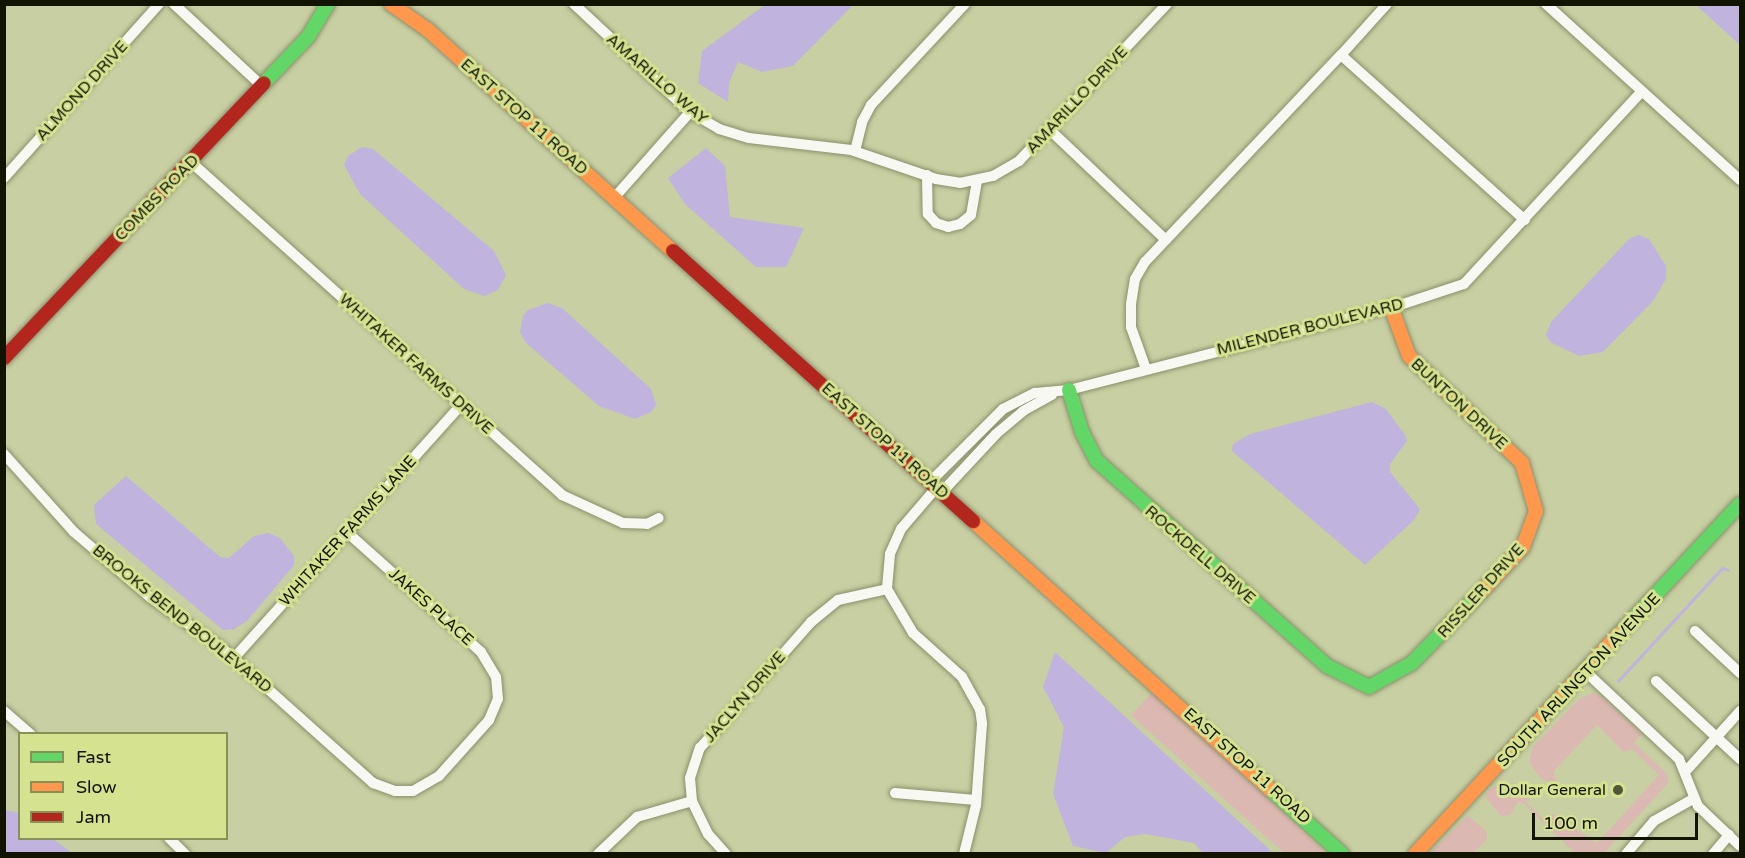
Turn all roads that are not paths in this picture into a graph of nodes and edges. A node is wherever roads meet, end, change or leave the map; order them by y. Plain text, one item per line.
1 (159, 4) edge
2 (174, 4) edge
3 (328, 4) edge
4 (339, 4) edge
5 (392, 4) edge
6 (408, 4) edge
7 (574, 4) edge
8 (965, 4) edge
9 (1167, 4) edge
10 (1387, 4) edge
11 (1546, 4) edge
12 (428, 30) junction
13 (308, 37) junction
14 (1341, 55) junction
15 (262, 86) junction
16 (1641, 92) junction
17 (690, 112) junction
18 (1049, 129) junction
19 (855, 152) junction
20 (191, 162) junction
21 (927, 175) junction
22 (4, 178) edge
23 (1740, 180) edge
24 (977, 181) junction
25 (614, 198) junction
26 (1525, 220) junction
27 (1166, 240) junction
28 (1391, 307) junction
29 (4, 358) edge
30 (1146, 369) junction
31 (1069, 390) junction
32 (462, 404) junction
33 (5, 456) edge
34 (1522, 463) joint
35 (937, 487) junction
36 (1740, 504) edge
37 (660, 518) dead end
38 (347, 532) junction
39 (887, 589) junction
40 (1695, 631) dead end
41 (234, 658) junction
42 (1587, 673) junction
43 (1740, 673) edge
44 (1656, 681) dead end
45 (1369, 687) joint
46 (4, 711) edge
47 (1740, 711) edge
48 (28, 732) edge
49 (1717, 737) junction
50 (1740, 759) edge
51 (1686, 771) junction
52 (399, 792) joint
53 (895, 793) dead end
54 (1693, 798) junction
55 (976, 800) junction
56 (692, 801) junction
57 (1729, 835) junction
58 (171, 840) edge
59 (1740, 846) edge
60 (185, 854) edge
61 (598, 854) edge
62 (726, 854) edge
63 (964, 854) edge
64 (1342, 854) edge
65 (1415, 854) edge
66 (1626, 854) edge
67 (1713, 854) edge

1 - 22 street, ALMOND DRIVE
2 - 15 street
3 - 13 street, COMBS ROAD
4 - 13 street, COMBS ROAD
5 - 12 street, EAST STOP 11 ROAD
6 - 12 street, EAST STOP 11 ROAD
7 - 17 street, AMARILLO WAY
8 - 19 street
9 - 18 street, AMARILLO DRIVE
10 - 14 street
11 - 16 street
12 - 25 street, EAST STOP 11 ROAD
13 - 15 street, COMBS ROAD
14 - 26 street
14 - 27 street
15 - 20 street, COMBS ROAD
16 - 23 street
16 - 26 street, MILENDER BOULEVARD
17 - 19 street, AMARILLO WAY
17 - 25 street
18 - 24 street, AMARILLO DRIVE
18 - 27 street
19 - 21 street, AMARILLO WAY
20 - 29 street, COMBS ROAD
20 - 32 street, WHITAKER FARMS DRIVE
21 - 24 street, AMARILLO DRIVE
21 - 24 street
25 - 35 street, EAST STOP 11 ROAD
26 - 28 street, MILENDER BOULEVARD
27 - 30 street
28 - 30 street, MILENDER BOULEVARD
28 - 34 street, BUNTON DRIVE
30 - 31 street, MILENDER BOULEVARD
31 - 35 street
31 - 35 street, MILENDER BOULEVARD
31 - 45 street, ROCKDELL DRIVE
32 - 37 street, WHITAKER FARMS DRIVE
32 - 38 street, WHITAKER FARMS LANE
33 - 41 street, BROOKS BEND BOULEVARD
34 - 45 street, RISSLER DRIVE
35 - 39 street
35 - 64 street, EAST STOP 11 ROAD
36 - 42 street, SOUTH ARLINGTON AVENUE
38 - 41 street, WHITAKER FARMS LANE
38 - 52 street, JAKES PLACE
39 - 55 street
39 - 56 street, JACLYN DRIVE
40 - 43 street
41 - 52 street, BROOKS BEND BOULEVARD
42 - 51 street
42 - 65 street, SOUTH ARLINGTON AVENUE
44 - 49 street
46 - 48 street
47 - 49 street
49 - 50 street
49 - 51 street
51 - 54 street
53 - 55 street
54 - 57 street
54 - 66 street
55 - 63 street
56 - 61 street
56 - 62 street, JACLYN DRIVE
57 - 59 street
57 - 67 street
58 - 60 street

